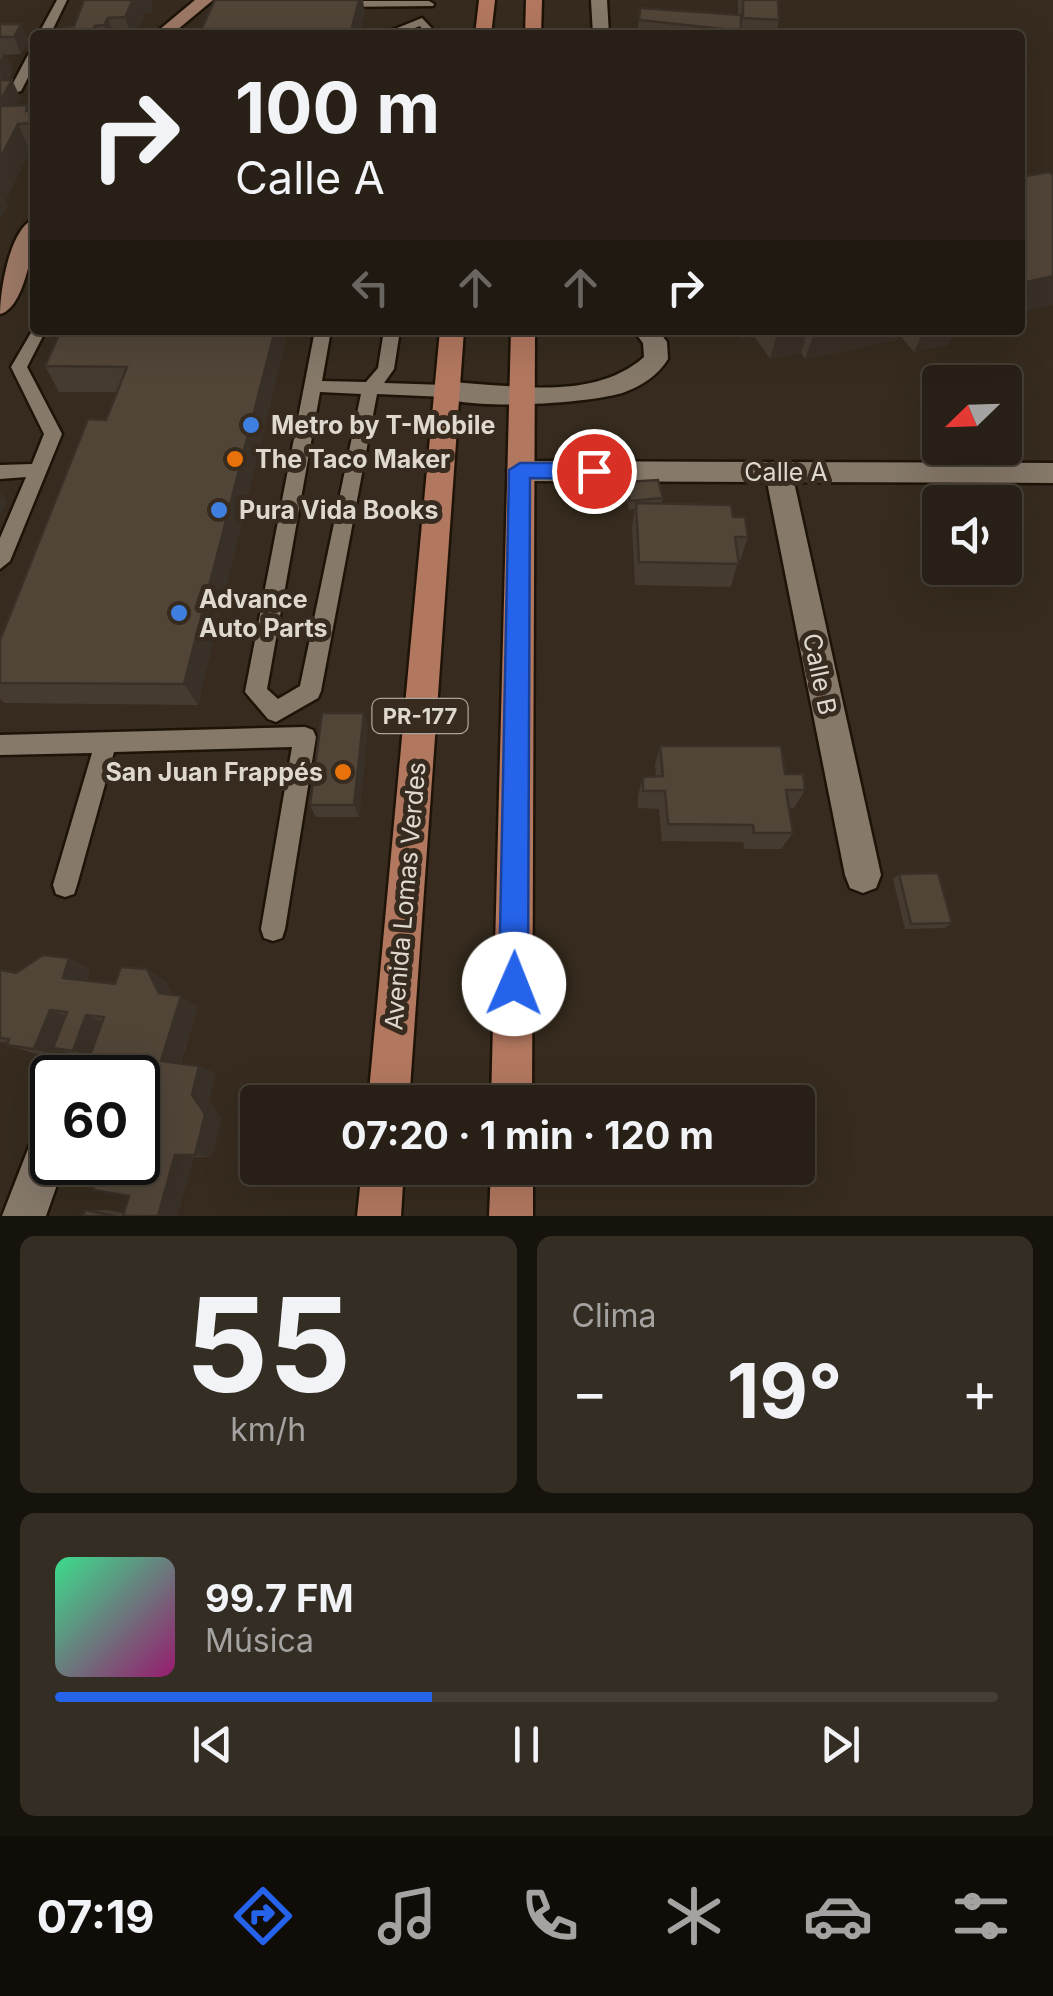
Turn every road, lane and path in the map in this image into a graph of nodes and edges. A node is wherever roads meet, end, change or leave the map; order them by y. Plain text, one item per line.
1 (62, 0) edge
2 (487, 0) edge
3 (534, 0) edge
4 (600, 0) edge
5 (208, 2) edge
6 (343, 2) edge
7 (375, 2) edge
8 (430, 2) edge
9 (325, 4) edge
10 (422, 21) junction
11 (47, 30) edge
12 (168, 30) edge
13 (399, 30) edge
14 (428, 30) edge
15 (484, 30) edge
16 (533, 30) edge
17 (601, 30) edge
18 (30, 62) edge
19 (15, 91) edge
20 (30, 237) edge
21 (0, 307) edge
22 (34, 335) edge
23 (322, 335) edge
24 (391, 335) edge
25 (452, 335) edge
26 (523, 335) edge
27 (649, 335) edge
28 (9, 368) edge
29 (311, 386) junction
30 (370, 388) junction
31 (446, 391) junction
32 (519, 391) junction
33 (38, 470) junction
34 (520, 470) junction
35 (0, 472) edge
36 (778, 472) junction
37 (1053, 473) edge
38 (0, 561) edge
39 (276, 712) junction
40 (272, 738) junction
41 (106, 742) junction
42 (0, 745) edge
43 (863, 876) dead end
44 (65, 885) dead end
45 (273, 929) dead end
46 (389, 1085) edge
47 (512, 1085) edge
48 (36, 1185) edge
49 (382, 1185) edge
50 (512, 1185) edge
51 (24, 1216) edge
52 (379, 1216) edge
53 (511, 1216) edge

1 - 11 lane
2 - 15 main road
3 - 16 main road
4 - 17 street
5 - 12 street
6 - 7 lane
6 - 9 lane
7 - 8 lane
8 - 10 lane
10 - 13 lane
10 - 14 lane
18 - 19 lane
20 - 21 street
22 - 28 lane
23 - 29 lane
24 - 30 lane
25 - 31 main road, Avenida Lomas Verdes / PR-177
26 - 32 main road
27 - 32 street
28 - 33 lane
29 - 30 lane
29 - 39 lane
30 - 31 lane
30 - 39 lane
31 - 32 street
31 - 46 main road, Avenida Lomas Verdes / PR-177
32 - 34 main road
33 - 35 lane
33 - 38 lane
34 - 36 street, Calle A
34 - 47 main road
36 - 37 street, Calle A
36 - 43 street, Calle B
39 - 40 lane
40 - 41 lane
40 - 45 lane
41 - 42 lane
41 - 44 lane
48 - 51 street
49 - 52 main road
50 - 53 main road

